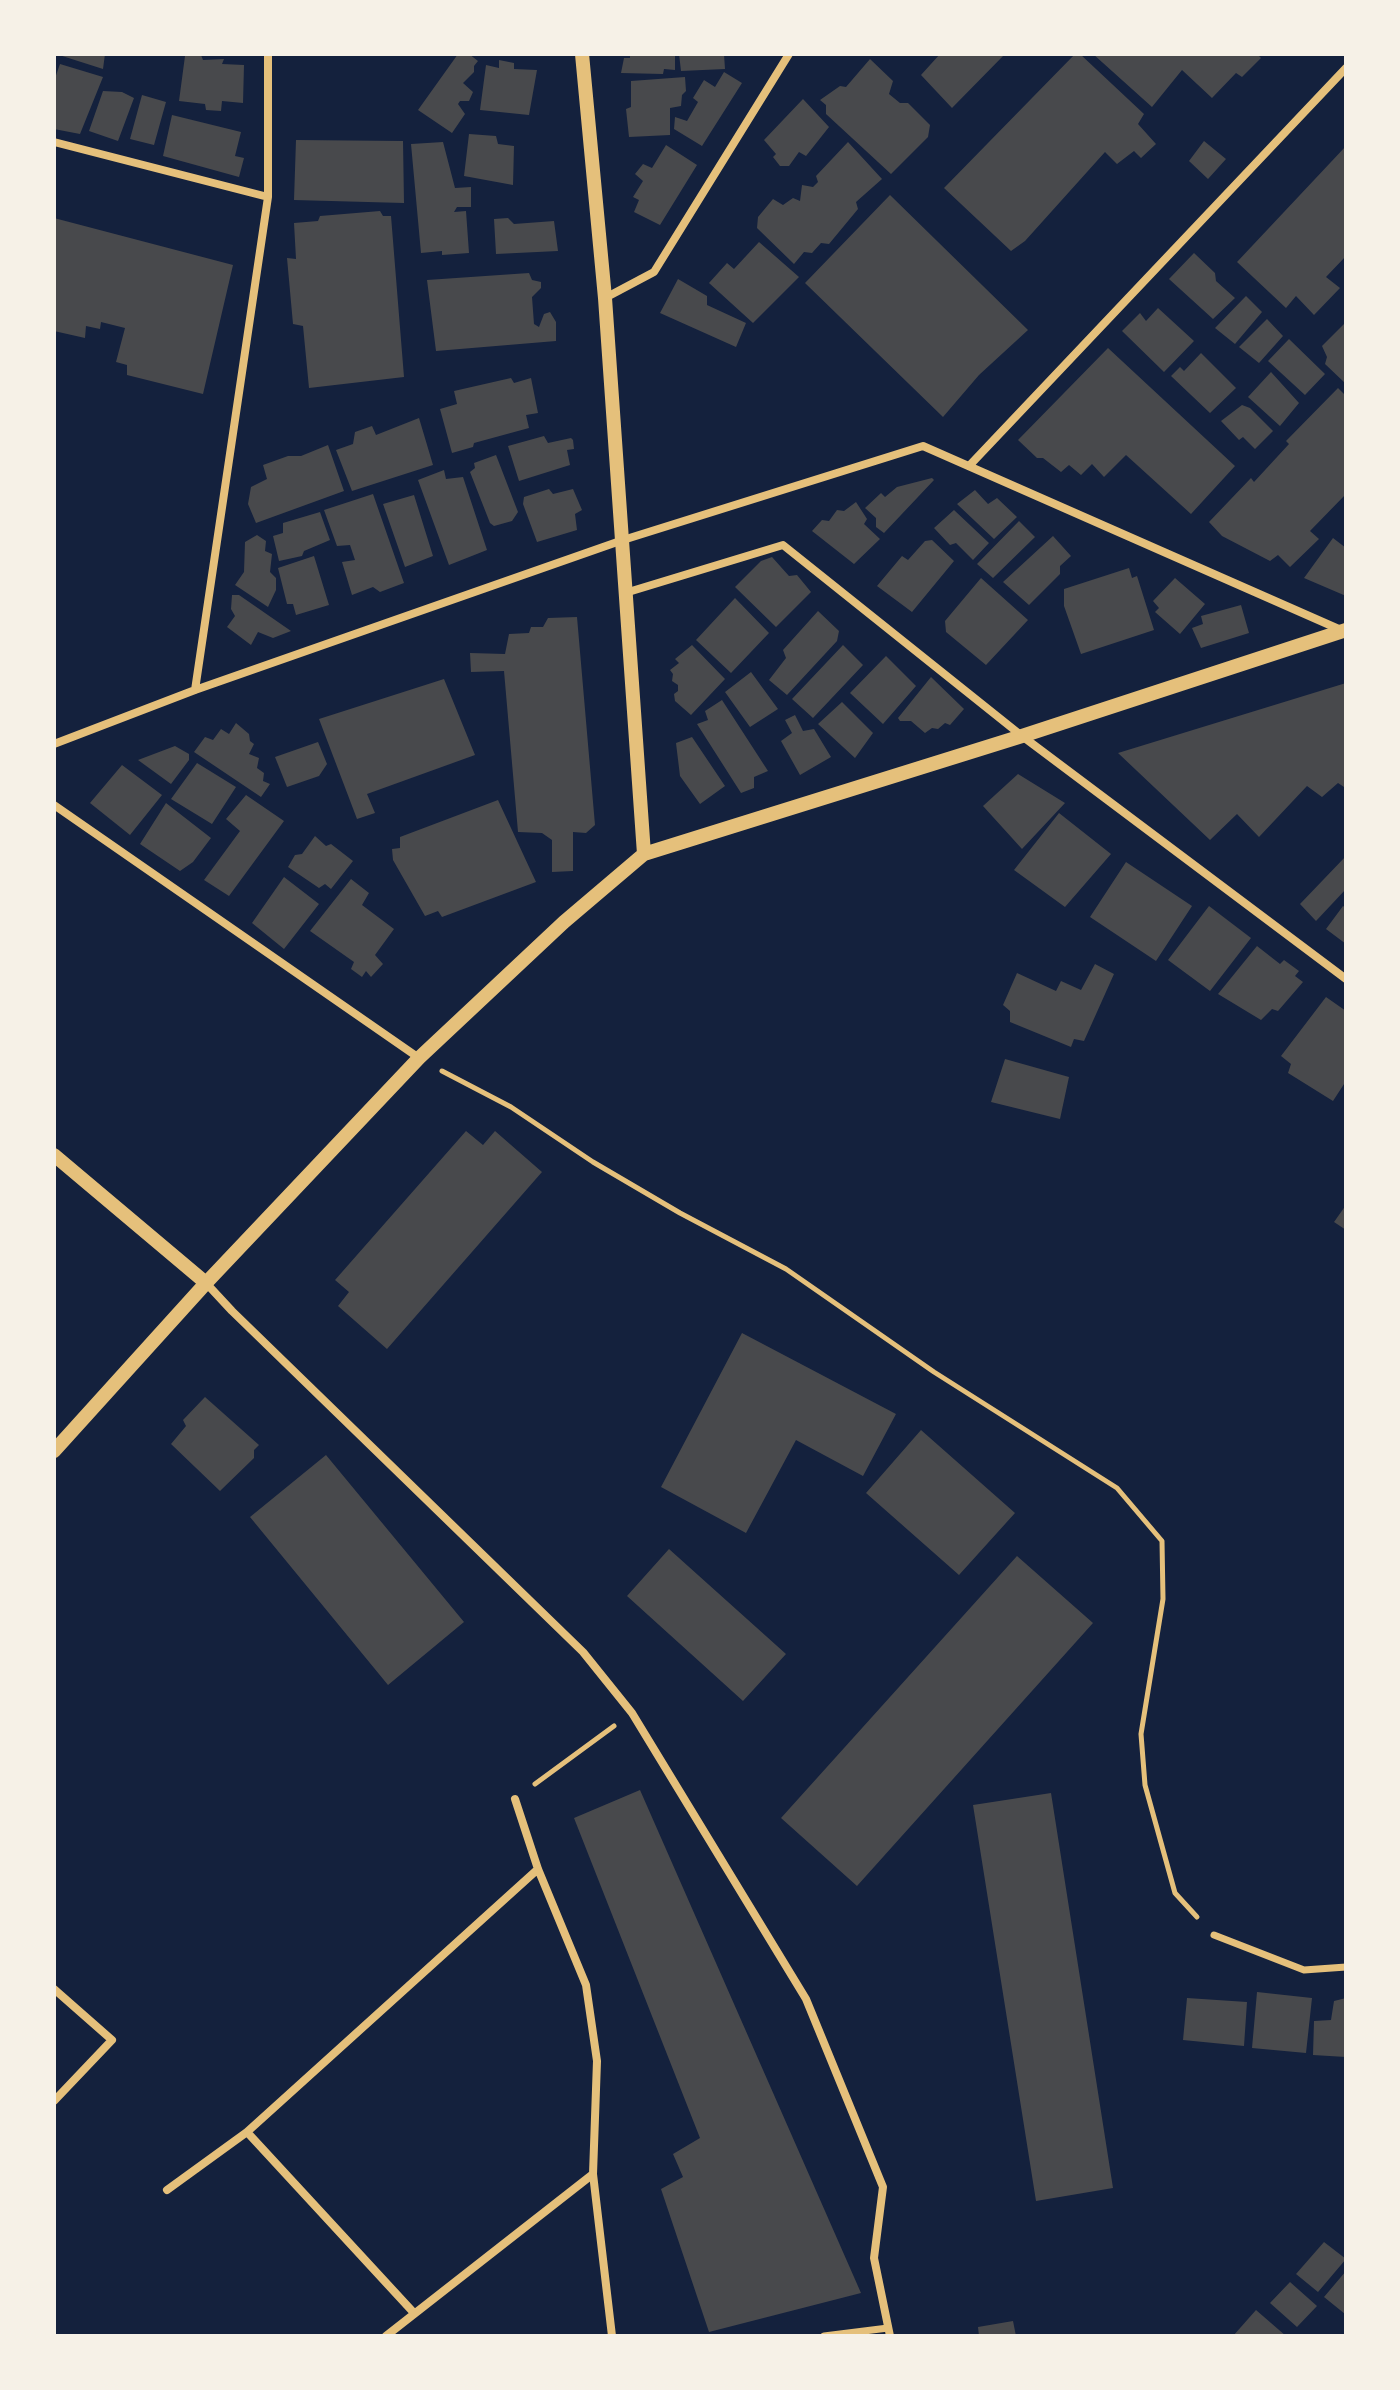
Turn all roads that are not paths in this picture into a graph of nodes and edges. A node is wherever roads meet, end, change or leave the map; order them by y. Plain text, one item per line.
1 (268, 54) edge
2 (582, 54) edge
3 (789, 54) edge
4 (1346, 68) edge
5 (54, 142) edge
6 (268, 197) junction
7 (605, 298) junction
8 (969, 466) junction
9 (623, 540) junction
10 (625, 594) junction
11 (1344, 631) edge
12 (195, 690) junction
13 (1022, 736) junction
14 (54, 744) edge
15 (54, 805) edge
16 (644, 854) junction
17 (1346, 979) edge
18 (419, 1058) junction
19 (54, 1155) edge
20 (206, 1283) junction
21 (54, 1451) edge
22 (515, 1799) road end
23 (538, 1869) junction
24 (1214, 1935) road end
25 (1346, 1967) edge
26 (54, 1989) edge
27 (54, 2101) edge
28 (247, 2132) junction
29 (593, 2174) junction
30 (167, 2190) dead end
31 (414, 2313) junction
32 (889, 2332) edge
33 (386, 2336) edge
34 (612, 2336) edge
35 (824, 2336) edge

1 - 6 street
2 - 7 street
3 - 7 street
4 - 8 street
5 - 6 street
6 - 12 street
7 - 9 street
8 - 9 street
8 - 11 street
9 - 10 street
9 - 12 street
10 - 13 street
10 - 16 street
11 - 13 street
12 - 14 street
13 - 16 street
13 - 17 street
15 - 18 street
16 - 18 street
18 - 20 street
19 - 20 street
20 - 21 street
20 - 32 street
22 - 23 street
23 - 28 street
23 - 29 street
24 - 25 street
26 - 27 street
28 - 30 street
28 - 31 street
29 - 31 street
29 - 34 street
31 - 33 street
32 - 35 street

